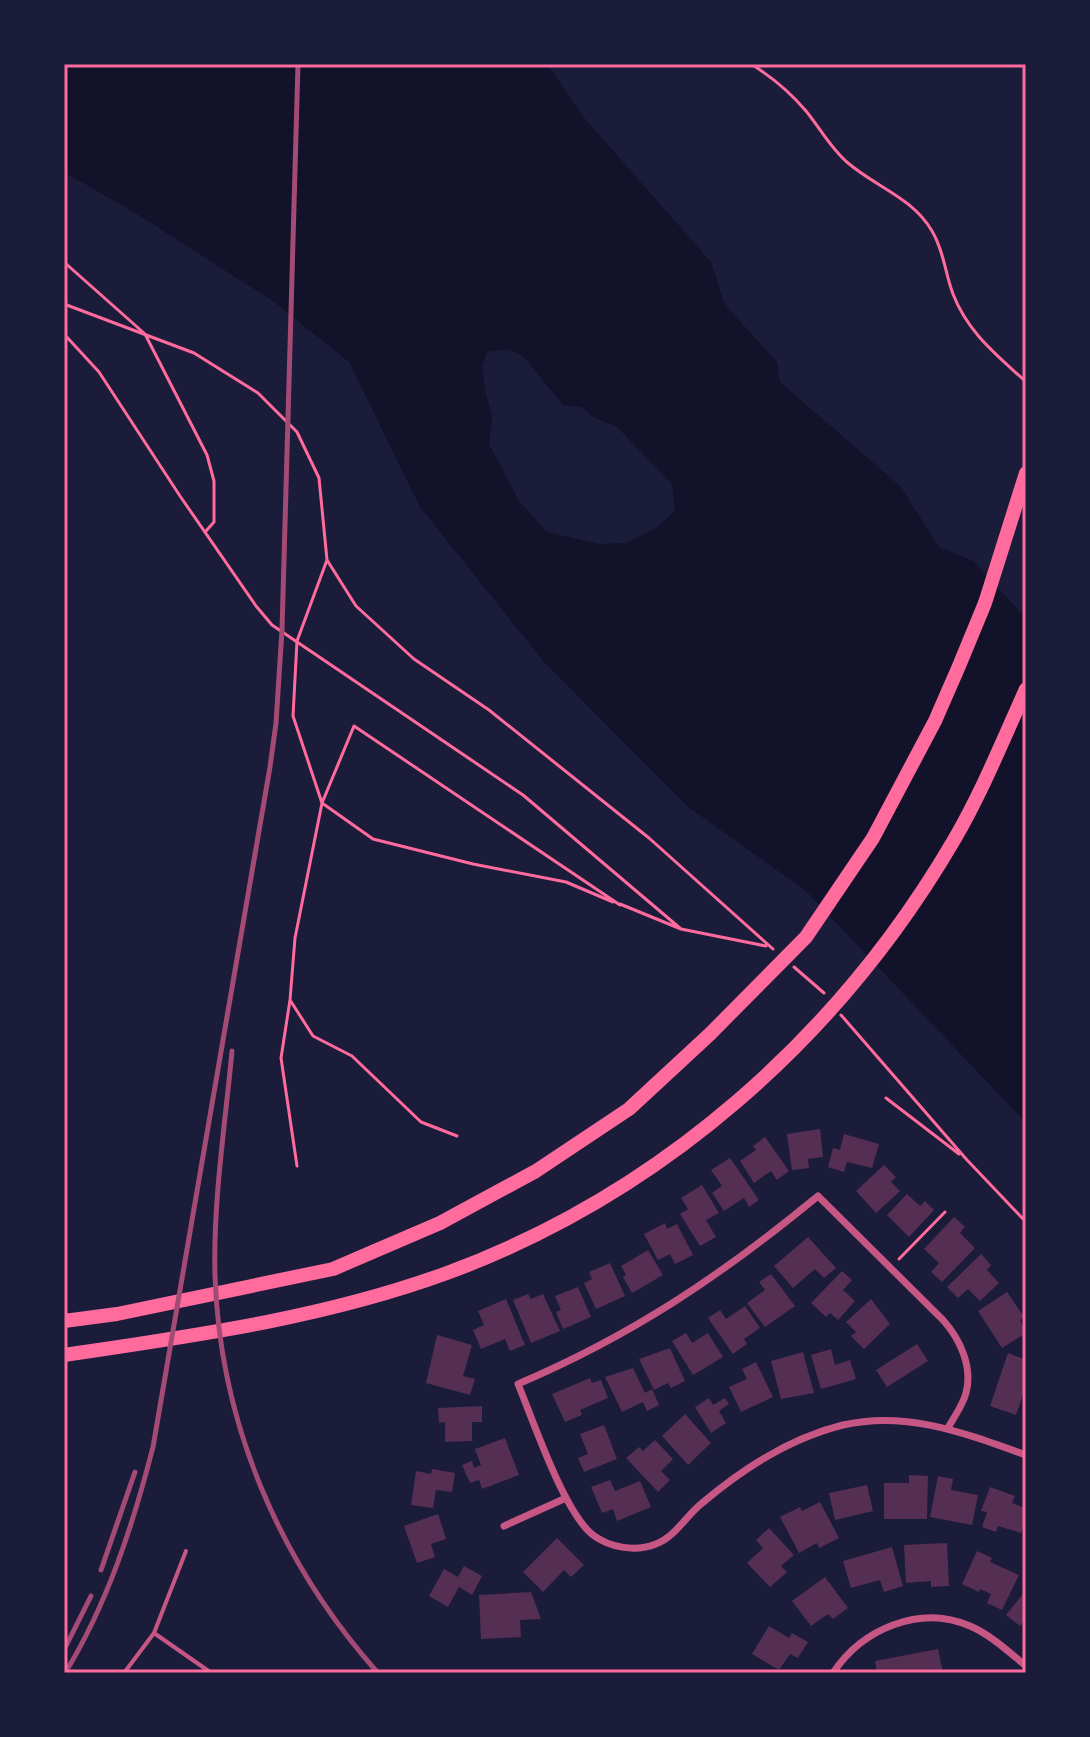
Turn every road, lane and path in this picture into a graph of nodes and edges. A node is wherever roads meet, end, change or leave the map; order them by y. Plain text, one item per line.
1 (751, 64) edge
2 (64, 262) edge
3 (64, 304) edge
4 (64, 334) edge
5 (145, 334) junction
6 (1026, 382) edge
7 (1026, 473) edge
8 (205, 532) junction
9 (327, 560) junction
10 (297, 641) junction
11 (1026, 689) edge
12 (322, 803) junction
13 (620, 905) junction
14 (681, 929) junction
15 (769, 946) junction
16 (780, 955) dead end
17 (791, 964) dead end
18 (290, 1000) junction
19 (830, 1000) dead end
20 (838, 1011) dead end
21 (886, 1098) dead end
22 (457, 1136) dead end
23 (967, 1160) junction
24 (297, 1166) dead end
25 (945, 1212) dead end
26 (1026, 1222) edge
27 (890, 1267) junction
28 (64, 1321) edge
29 (64, 1355) edge
30 (948, 1428) junction
31 (1026, 1455) edge
32 (566, 1498) junction
33 (504, 1526) dead end
34 (186, 1551) dead end
35 (154, 1633) junction
36 (1026, 1666) edge
37 (210, 1672) edge
38 (124, 1673) edge
39 (833, 1673) edge

1 - 6 path
2 - 5 path
3 - 5 path
4 - 8 path
5 - 8 path
5 - 9 path
7 - 28 highway
8 - 10 path
9 - 10 path
9 - 15 path
10 - 12 path
10 - 14 path
11 - 29 highway
12 - 13 path
12 - 13 path
12 - 18 path
13 - 14 path
14 - 15 path
15 - 16 path
17 - 19 path
18 - 22 path
18 - 24 path
20 - 23 path
21 - 23 path
23 - 26 path
25 - 27 path
27 - 30 street
27 - 32 street
30 - 31 street
30 - 32 street
32 - 33 street
34 - 35 lane
35 - 37 lane
35 - 38 lane
36 - 39 street

